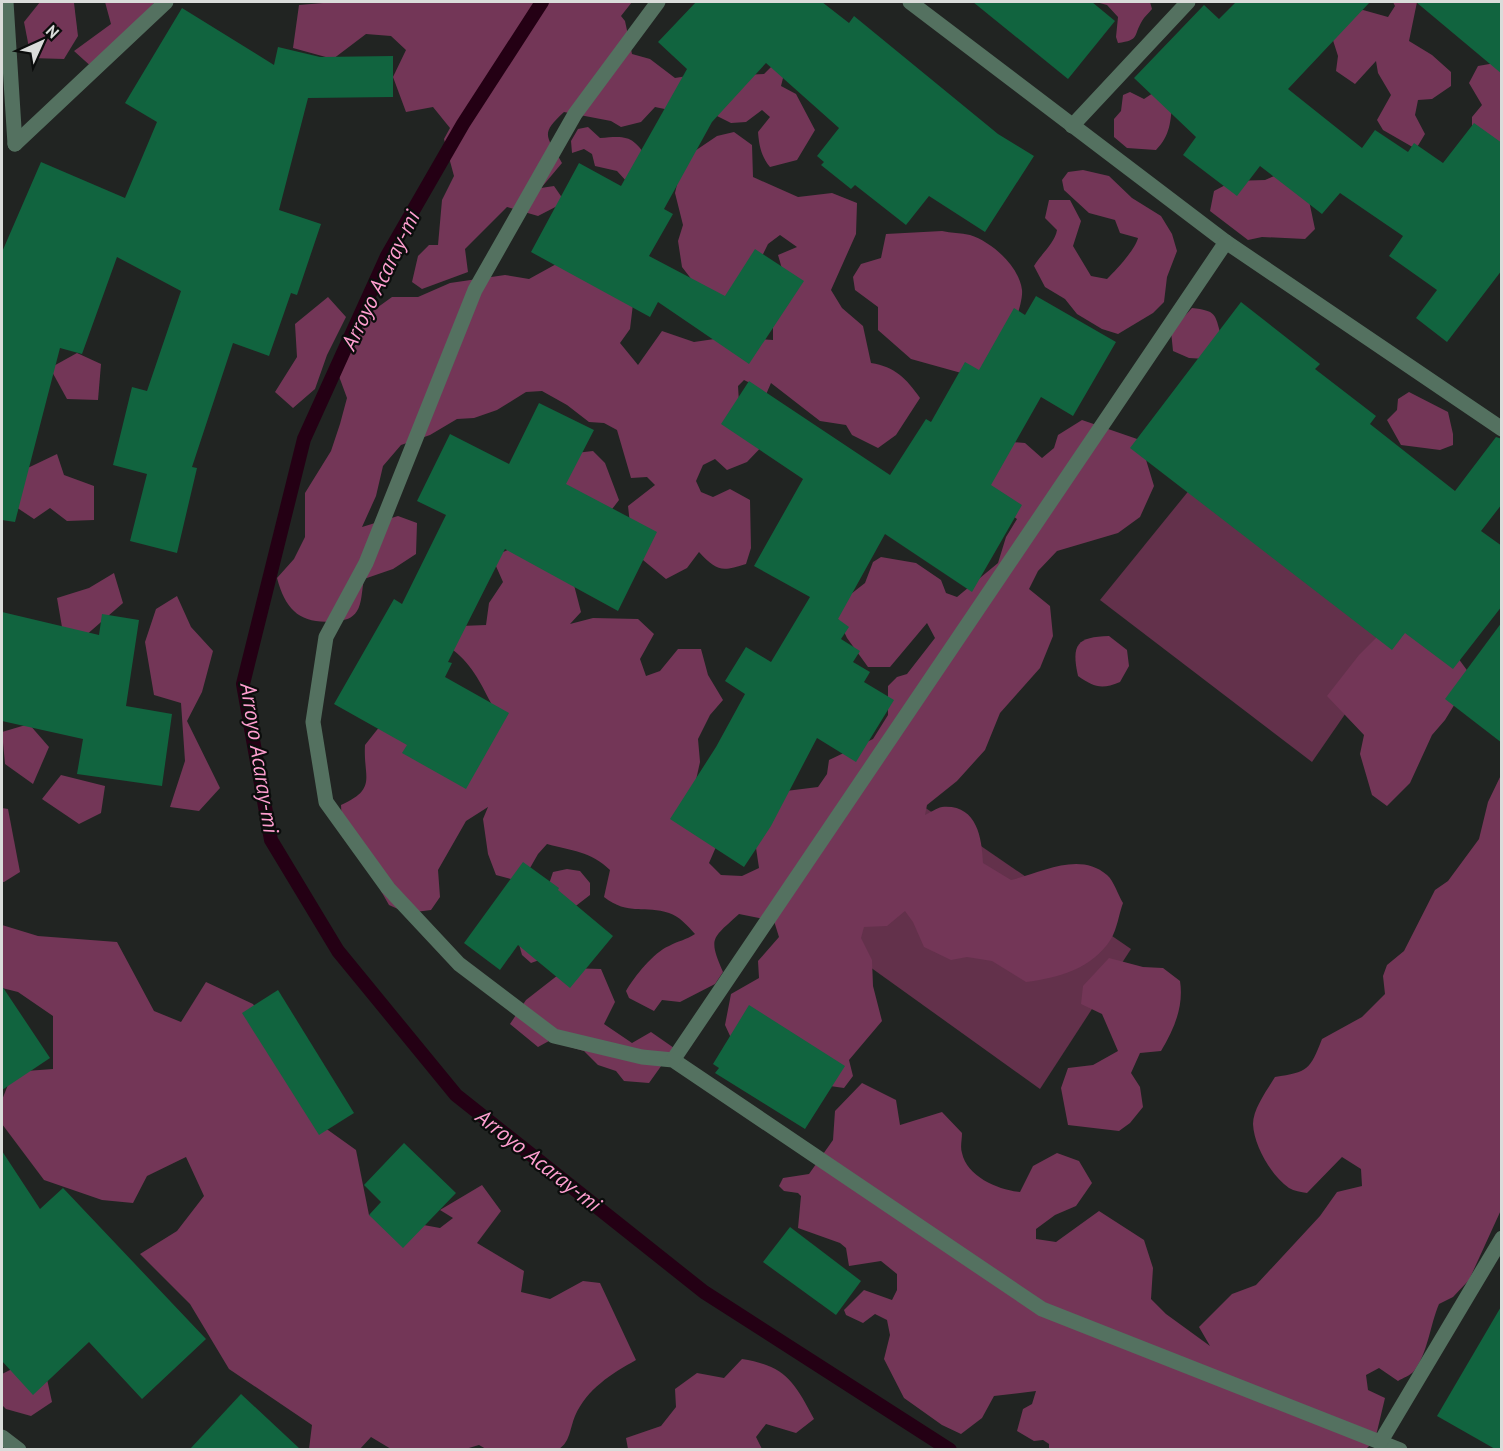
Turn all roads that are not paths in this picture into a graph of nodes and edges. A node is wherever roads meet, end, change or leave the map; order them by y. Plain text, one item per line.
1 (6, 2) edge
2 (166, 2) edge
3 (658, 2) edge
4 (910, 2) edge
5 (1188, 2) edge
6 (1072, 126) junction
7 (1226, 242) junction
8 (1502, 429) edge
9 (673, 1060) junction
10 (1502, 1238) edge
11 (2, 1437) edge
12 (1381, 1441) junction
13 (20, 1449) edge
14 (1400, 1449) edge

1 - 2 street
3 - 9 street
4 - 6 street
5 - 6 street
6 - 7 street
7 - 8 street
7 - 9 street
9 - 12 street
10 - 12 street
11 - 13 street
12 - 14 street

